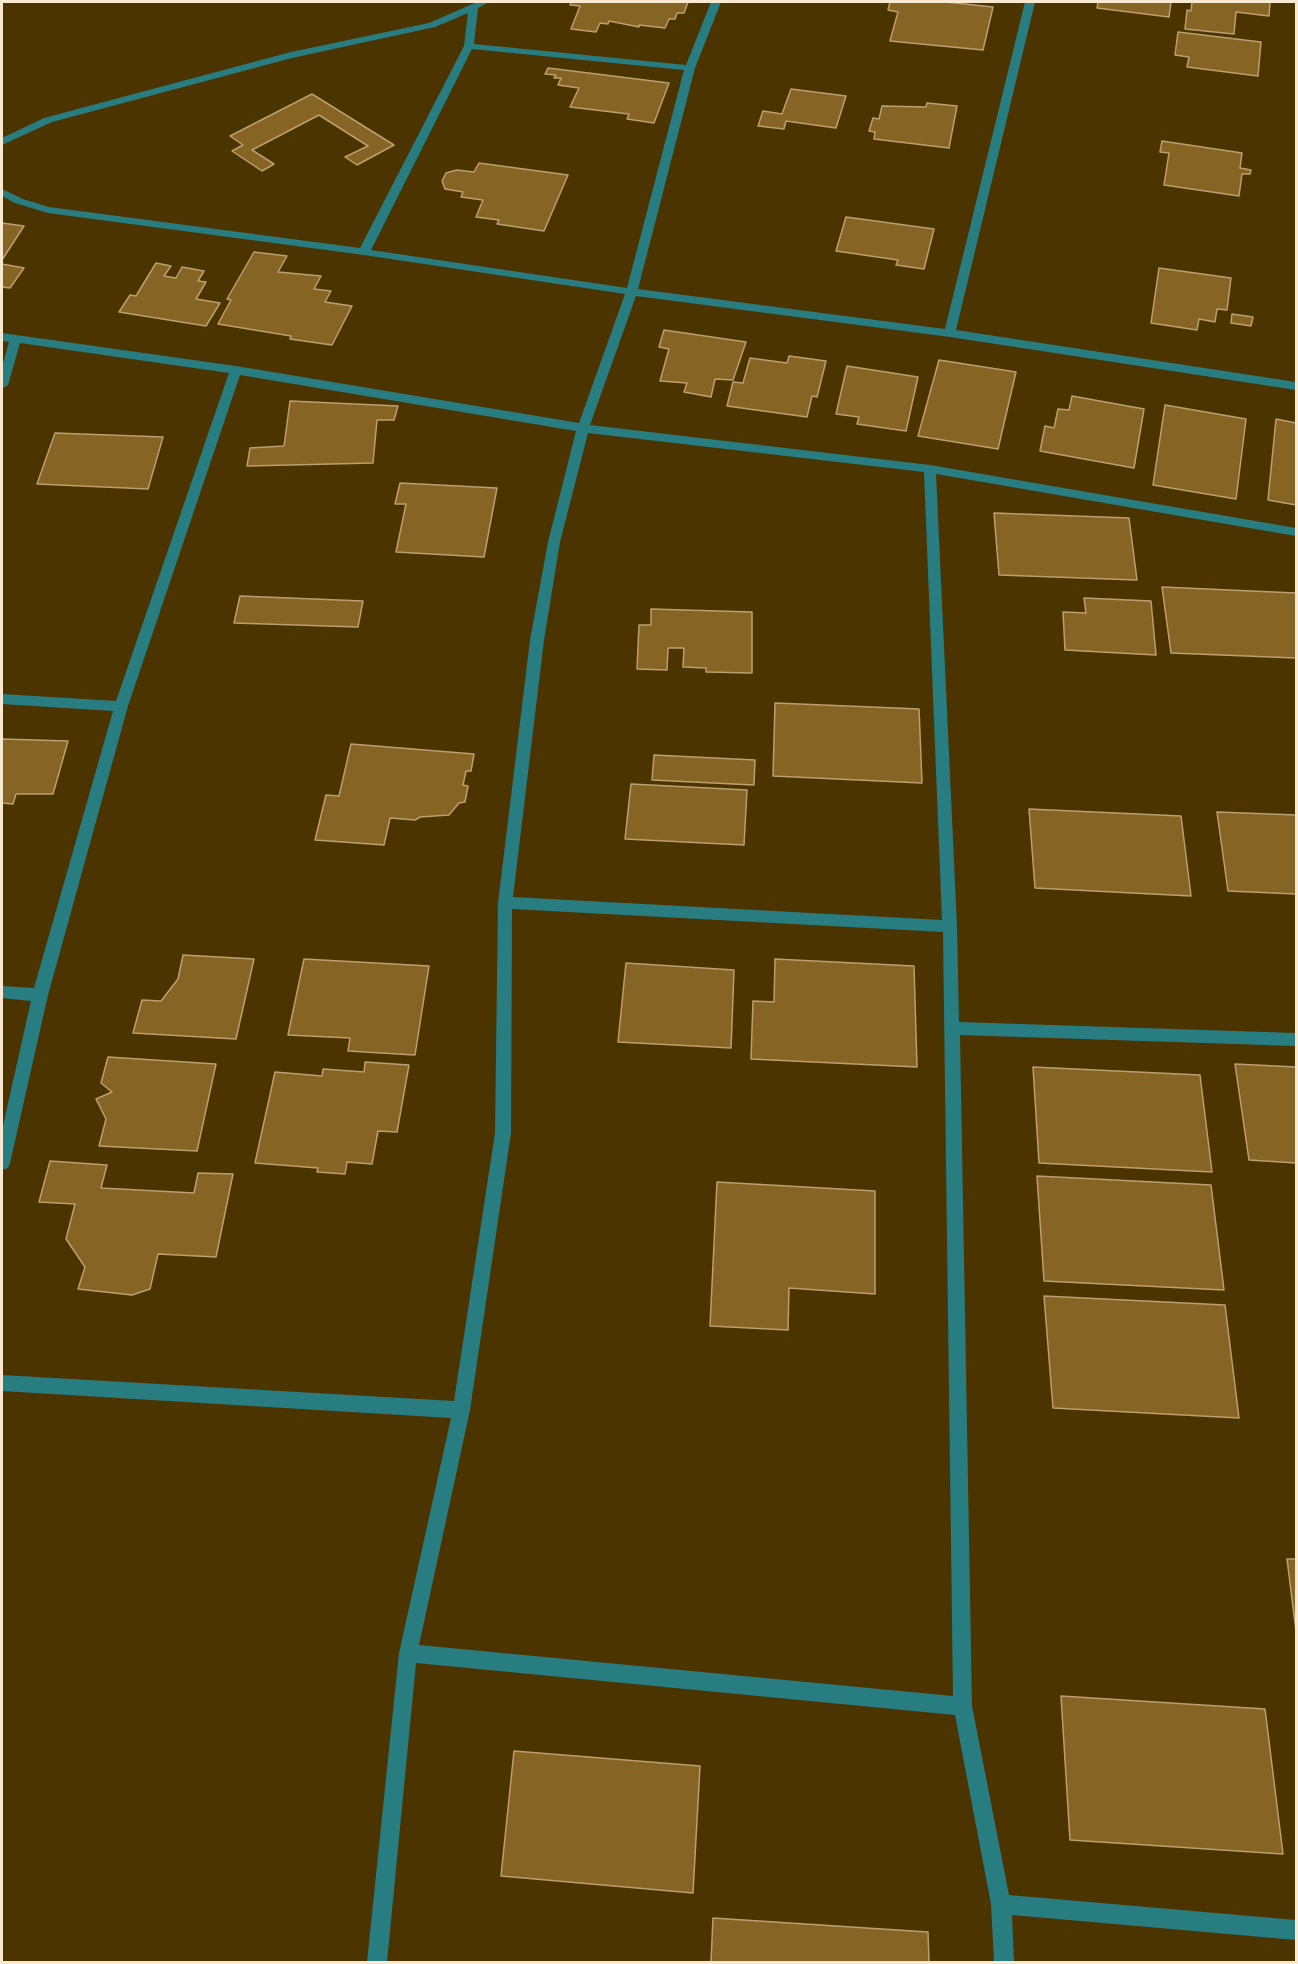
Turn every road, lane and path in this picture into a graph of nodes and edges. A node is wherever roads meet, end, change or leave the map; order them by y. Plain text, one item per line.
1 (484, 2) edge
2 (716, 2) edge
3 (1030, 2) edge
4 (473, 8) junction
5 (469, 46) junction
6 (690, 68) junction
7 (2, 142) edge
8 (2, 192) edge
9 (364, 252) junction
10 (632, 290) junction
11 (950, 333) junction
12 (2, 337) edge
13 (16, 339) junction
14 (236, 370) junction
15 (2, 385) edge
16 (1296, 386) edge
17 (583, 428) junction
18 (930, 469) junction
19 (1296, 532) edge
20 (2, 699) edge
21 (121, 706) junction
22 (505, 903) junction
23 (950, 926) junction
24 (2, 992) edge
25 (40, 995) junction
26 (952, 1028) junction
27 (1296, 1039) edge
28 (2, 1163) edge
29 (2, 1383) edge
30 (461, 1410) junction
31 (408, 1653) junction
32 (963, 1706) junction
33 (1001, 1904) junction
34 (1296, 1930) edge
35 (377, 1962) edge
36 (1004, 1962) edge

1 - 4 street
2 - 6 street
3 - 11 street
4 - 5 street
4 - 7 street
5 - 6 street
5 - 9 street
6 - 10 street
8 - 9 street
9 - 10 street
10 - 11 street
10 - 17 street
11 - 16 street
12 - 13 street
13 - 14 street
13 - 15 street
14 - 17 street
14 - 21 street
17 - 18 street
17 - 22 street
18 - 19 street
18 - 23 street
20 - 21 street
21 - 25 street
22 - 23 street
22 - 30 street
23 - 26 street
24 - 25 street
25 - 28 street
26 - 27 street
26 - 32 street
29 - 30 street
30 - 31 street
31 - 32 street
31 - 35 street
32 - 33 street
33 - 34 street
33 - 36 street

